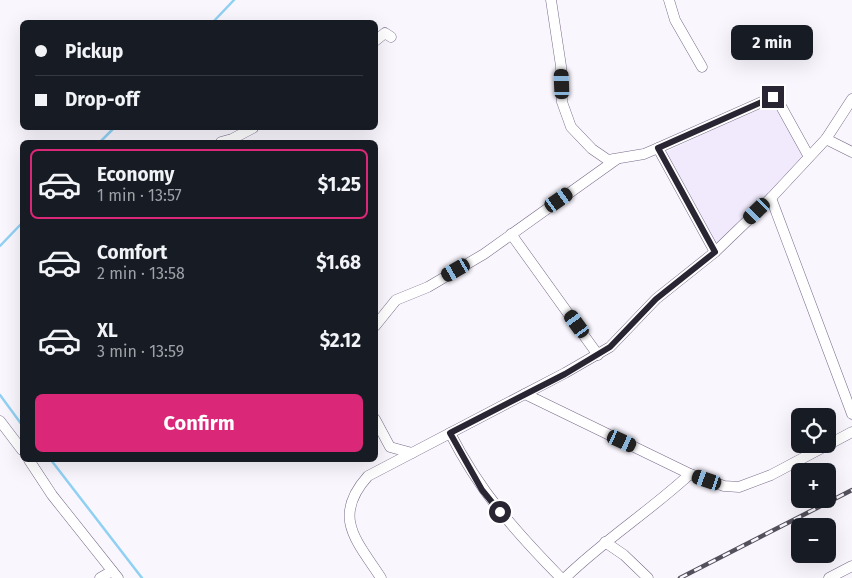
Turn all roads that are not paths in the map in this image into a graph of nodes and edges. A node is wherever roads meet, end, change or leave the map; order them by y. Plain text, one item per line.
1 (551, 0) edge
2 (669, 0) edge
3 (391, 37) dead end
4 (378, 39) edge
5 (702, 66) dead end
6 (852, 99) edge
7 (249, 130) edge
8 (826, 139) junction
9 (228, 140) edge
10 (658, 148) junction
11 (852, 152) edge
12 (808, 155) junction
13 (617, 159) junction
14 (771, 198) junction
15 (512, 234) junction
16 (715, 252) junction
17 (378, 322) edge
18 (598, 355) junction
19 (525, 394) junction
20 (852, 414) edge
21 (0, 421) edge
22 (378, 425) edge
23 (852, 432) edge
24 (450, 433) junction
25 (20, 447) edge
26 (412, 453) junction
27 (30, 462) edge
28 (690, 474) junction
29 (606, 542) junction
30 (852, 566) edge
31 (115, 574) edge
32 (100, 578) edge
33 (381, 578) edge
34 (561, 578) edge
35 (565, 578) edge
36 (648, 578) edge
37 (829, 578) edge

1 - 13 street
2 - 5 street
3 - 4 street
6 - 8 street
7 - 9 street
8 - 11 street
8 - 12 street
10 - 12 street
10 - 13 street
10 - 16 street
12 - 14 street
13 - 15 street
14 - 16 street
14 - 20 street
15 - 17 street
15 - 18 street
16 - 18 street
18 - 19 street
19 - 24 street
19 - 28 street
21 - 25 street
22 - 26 street
23 - 28 street
24 - 26 street
24 - 34 street
26 - 33 street
27 - 31 street
28 - 29 street
29 - 35 street
29 - 36 street
30 - 37 street
31 - 32 street

